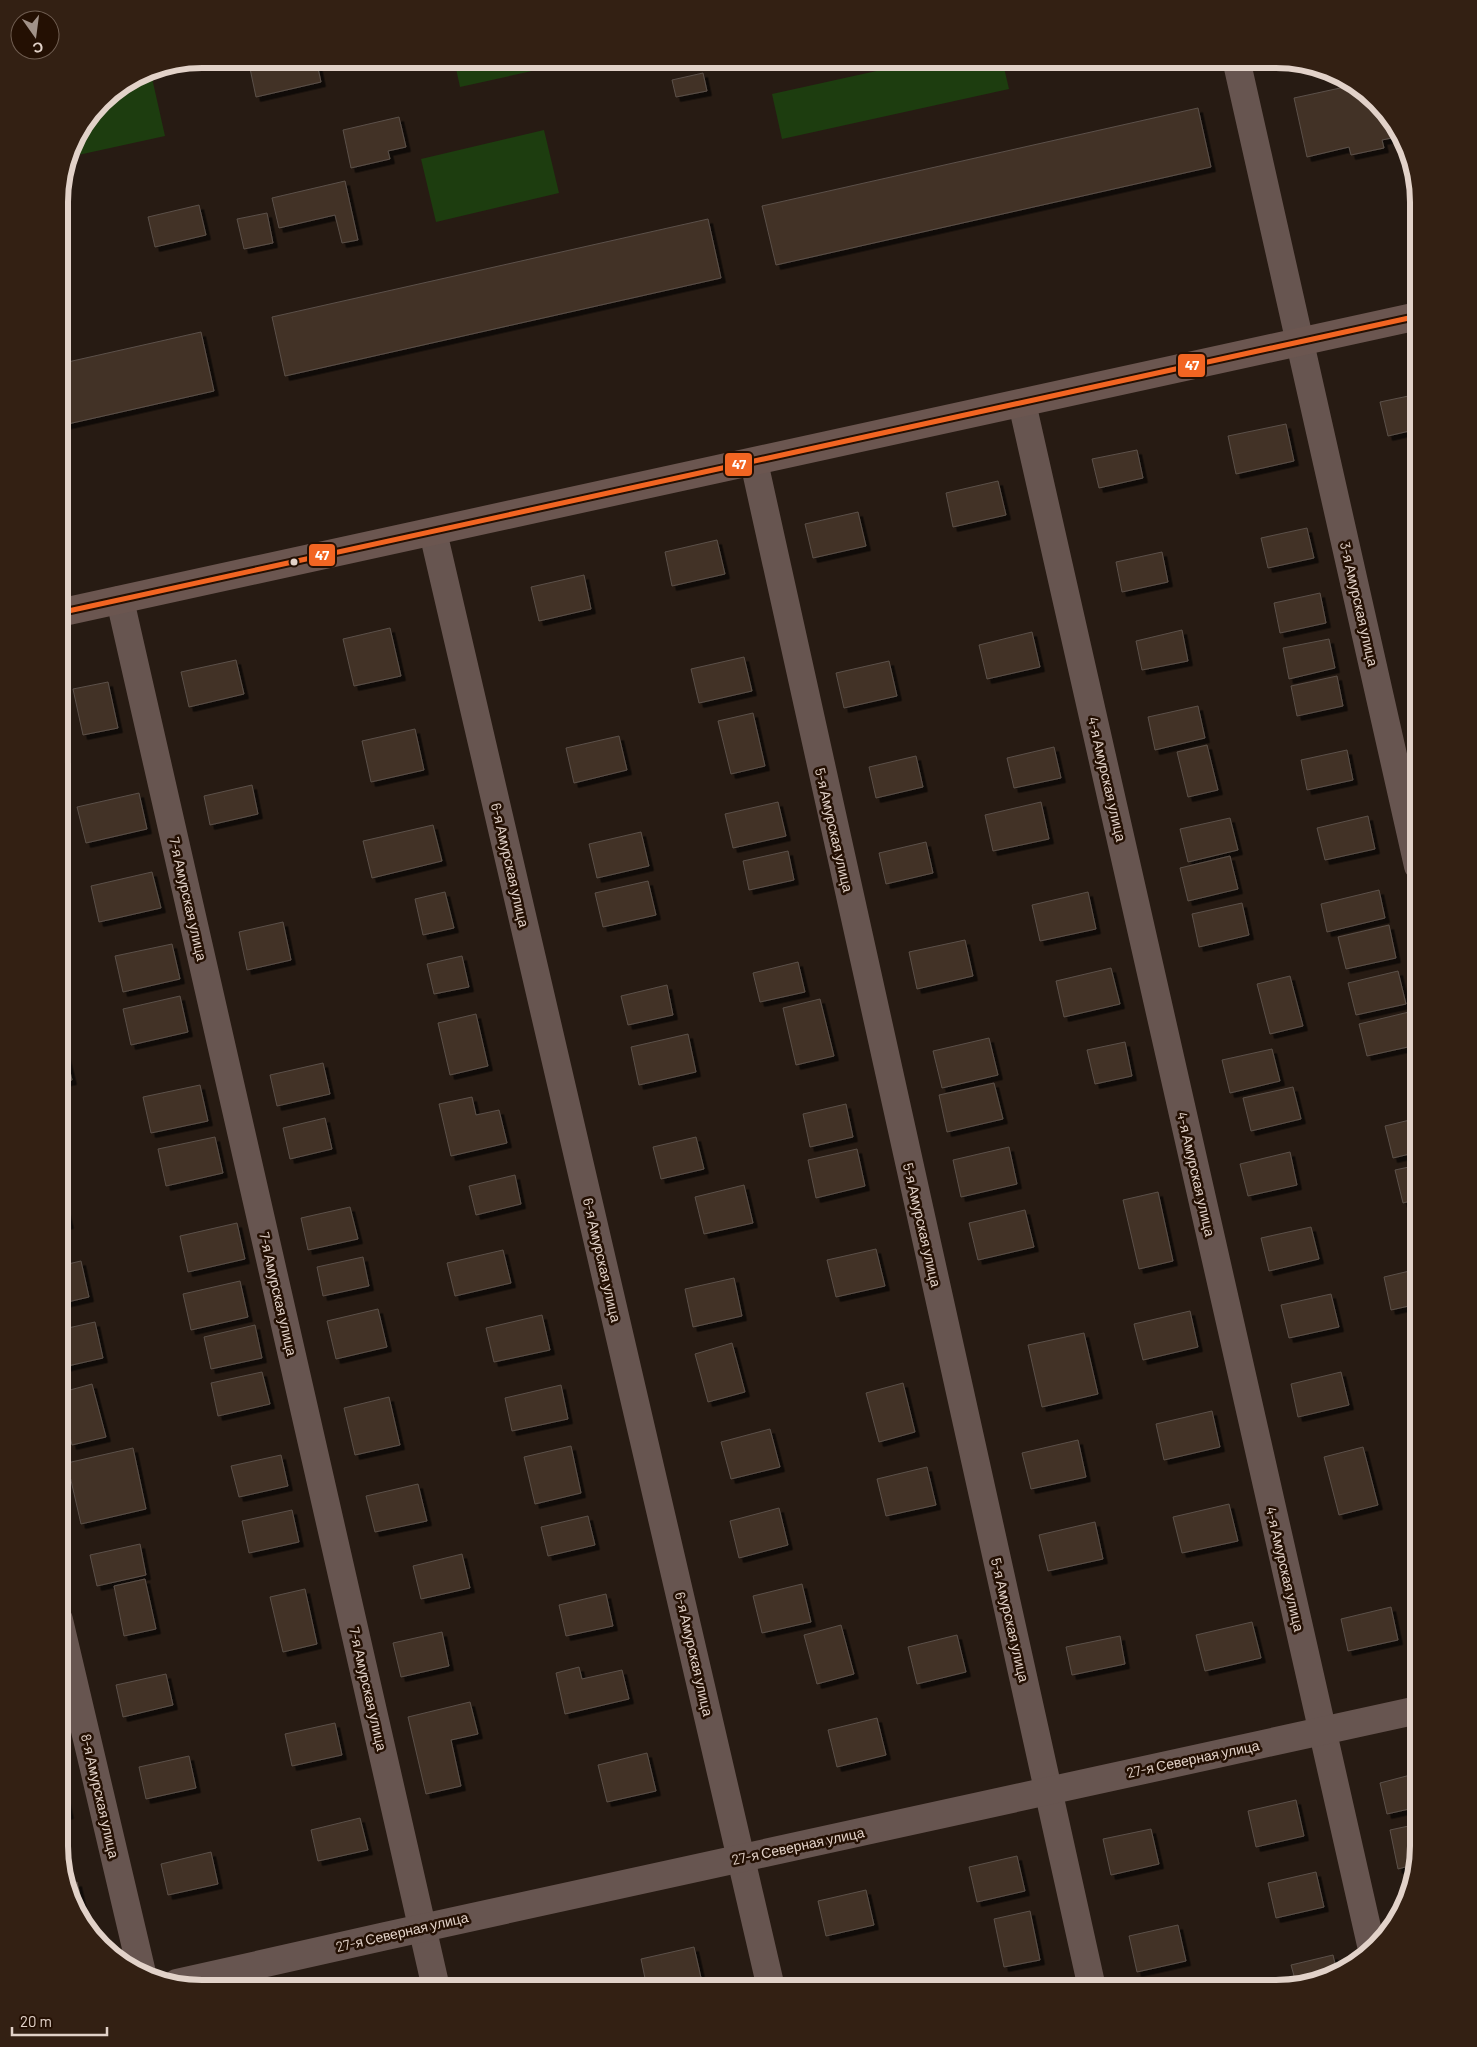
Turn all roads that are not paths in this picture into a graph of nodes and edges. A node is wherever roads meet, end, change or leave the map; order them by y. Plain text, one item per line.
1 (1238, 68) edge
2 (1410, 318) edge
3 (1299, 342) junction
4 (1022, 403) junction
5 (754, 462) junction
6 (433, 532) junction
7 (120, 600) junction
8 (68, 611) edge
9 (1410, 831) edge
10 (68, 1658) edge
11 (1410, 1712) edge
12 (1322, 1731) junction
13 (1048, 1791) junction
14 (741, 1858) junction
15 (423, 1928) junction
16 (1370, 1940) edge
17 (140, 1965) edge
18 (195, 1979) edge
19 (434, 1979) edge
20 (769, 1980) edge
21 (1090, 1980) edge

1 - 3 street, 3-я Амурская улица
2 - 3 main road
3 - 4 main road
3 - 9 street, 3-я Амурская улица
4 - 5 main road
4 - 12 street, 4-я Амурская улица
5 - 6 main road
5 - 13 street, 5-я Амурская улица
6 - 7 main road
6 - 14 street, 6-я Амурская улица
7 - 8 main road
7 - 15 street, 7-я Амурская улица
10 - 17 street, 8-я Амурская улица
11 - 12 street, 27-я Северная улица
12 - 13 street, 27-я Северная улица
12 - 16 street, 4-я Амурская улица
13 - 14 street, 27-я Северная улица
13 - 21 street, 5-я Амурская улица
14 - 15 street, 27-я Северная улица
14 - 20 street, 6-я Амурская улица
15 - 18 street, 27-я Северная улица
15 - 19 street, 7-я Амурская улица

